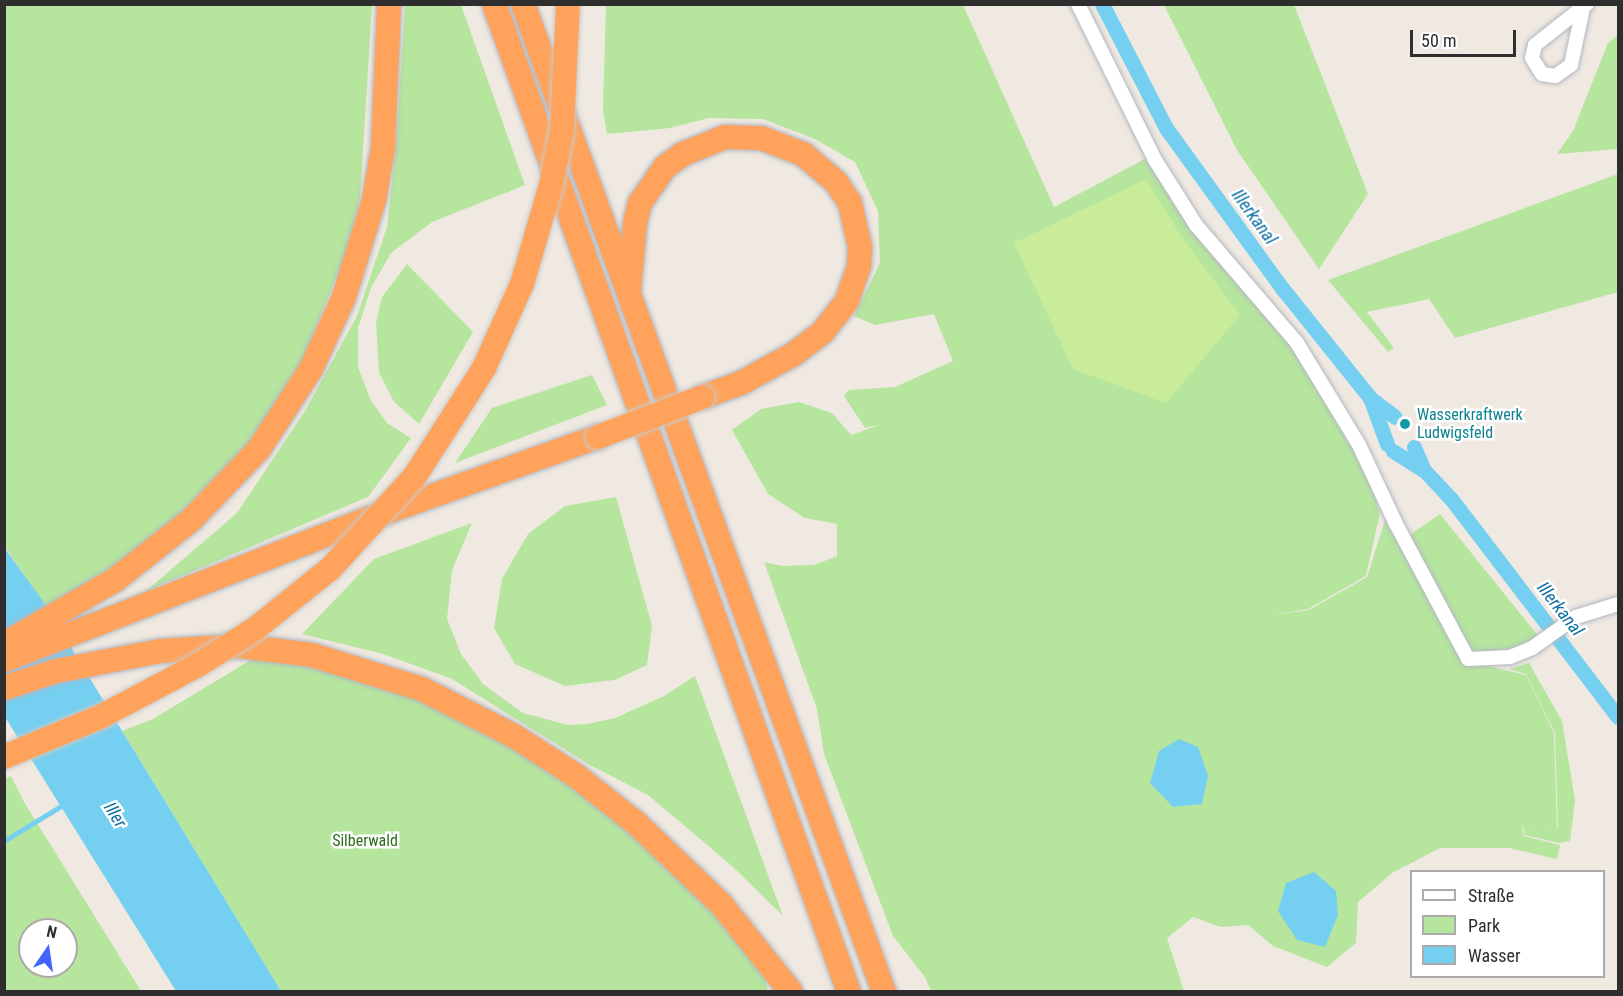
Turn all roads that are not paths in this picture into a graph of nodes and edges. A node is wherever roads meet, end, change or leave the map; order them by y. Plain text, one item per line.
1 (389, 4) edge
2 (494, 4) edge
3 (523, 4) edge
4 (568, 4) edge
5 (1078, 4) edge
6 (1585, 6) edge
7 (628, 298) junction
8 (1618, 604) edge
9 (4, 644) edge
10 (4, 660) edge
11 (4, 688) edge
12 (4, 757) edge
13 (791, 992) edge
14 (849, 992) edge
15 (884, 992) edge

1 - 9 highway
2 - 14 highway
3 - 7 highway
4 - 12 highway, bridge
5 - 8 street
6 - 6 street
7 - 10 highway, bridge
7 - 15 highway
11 - 13 highway

